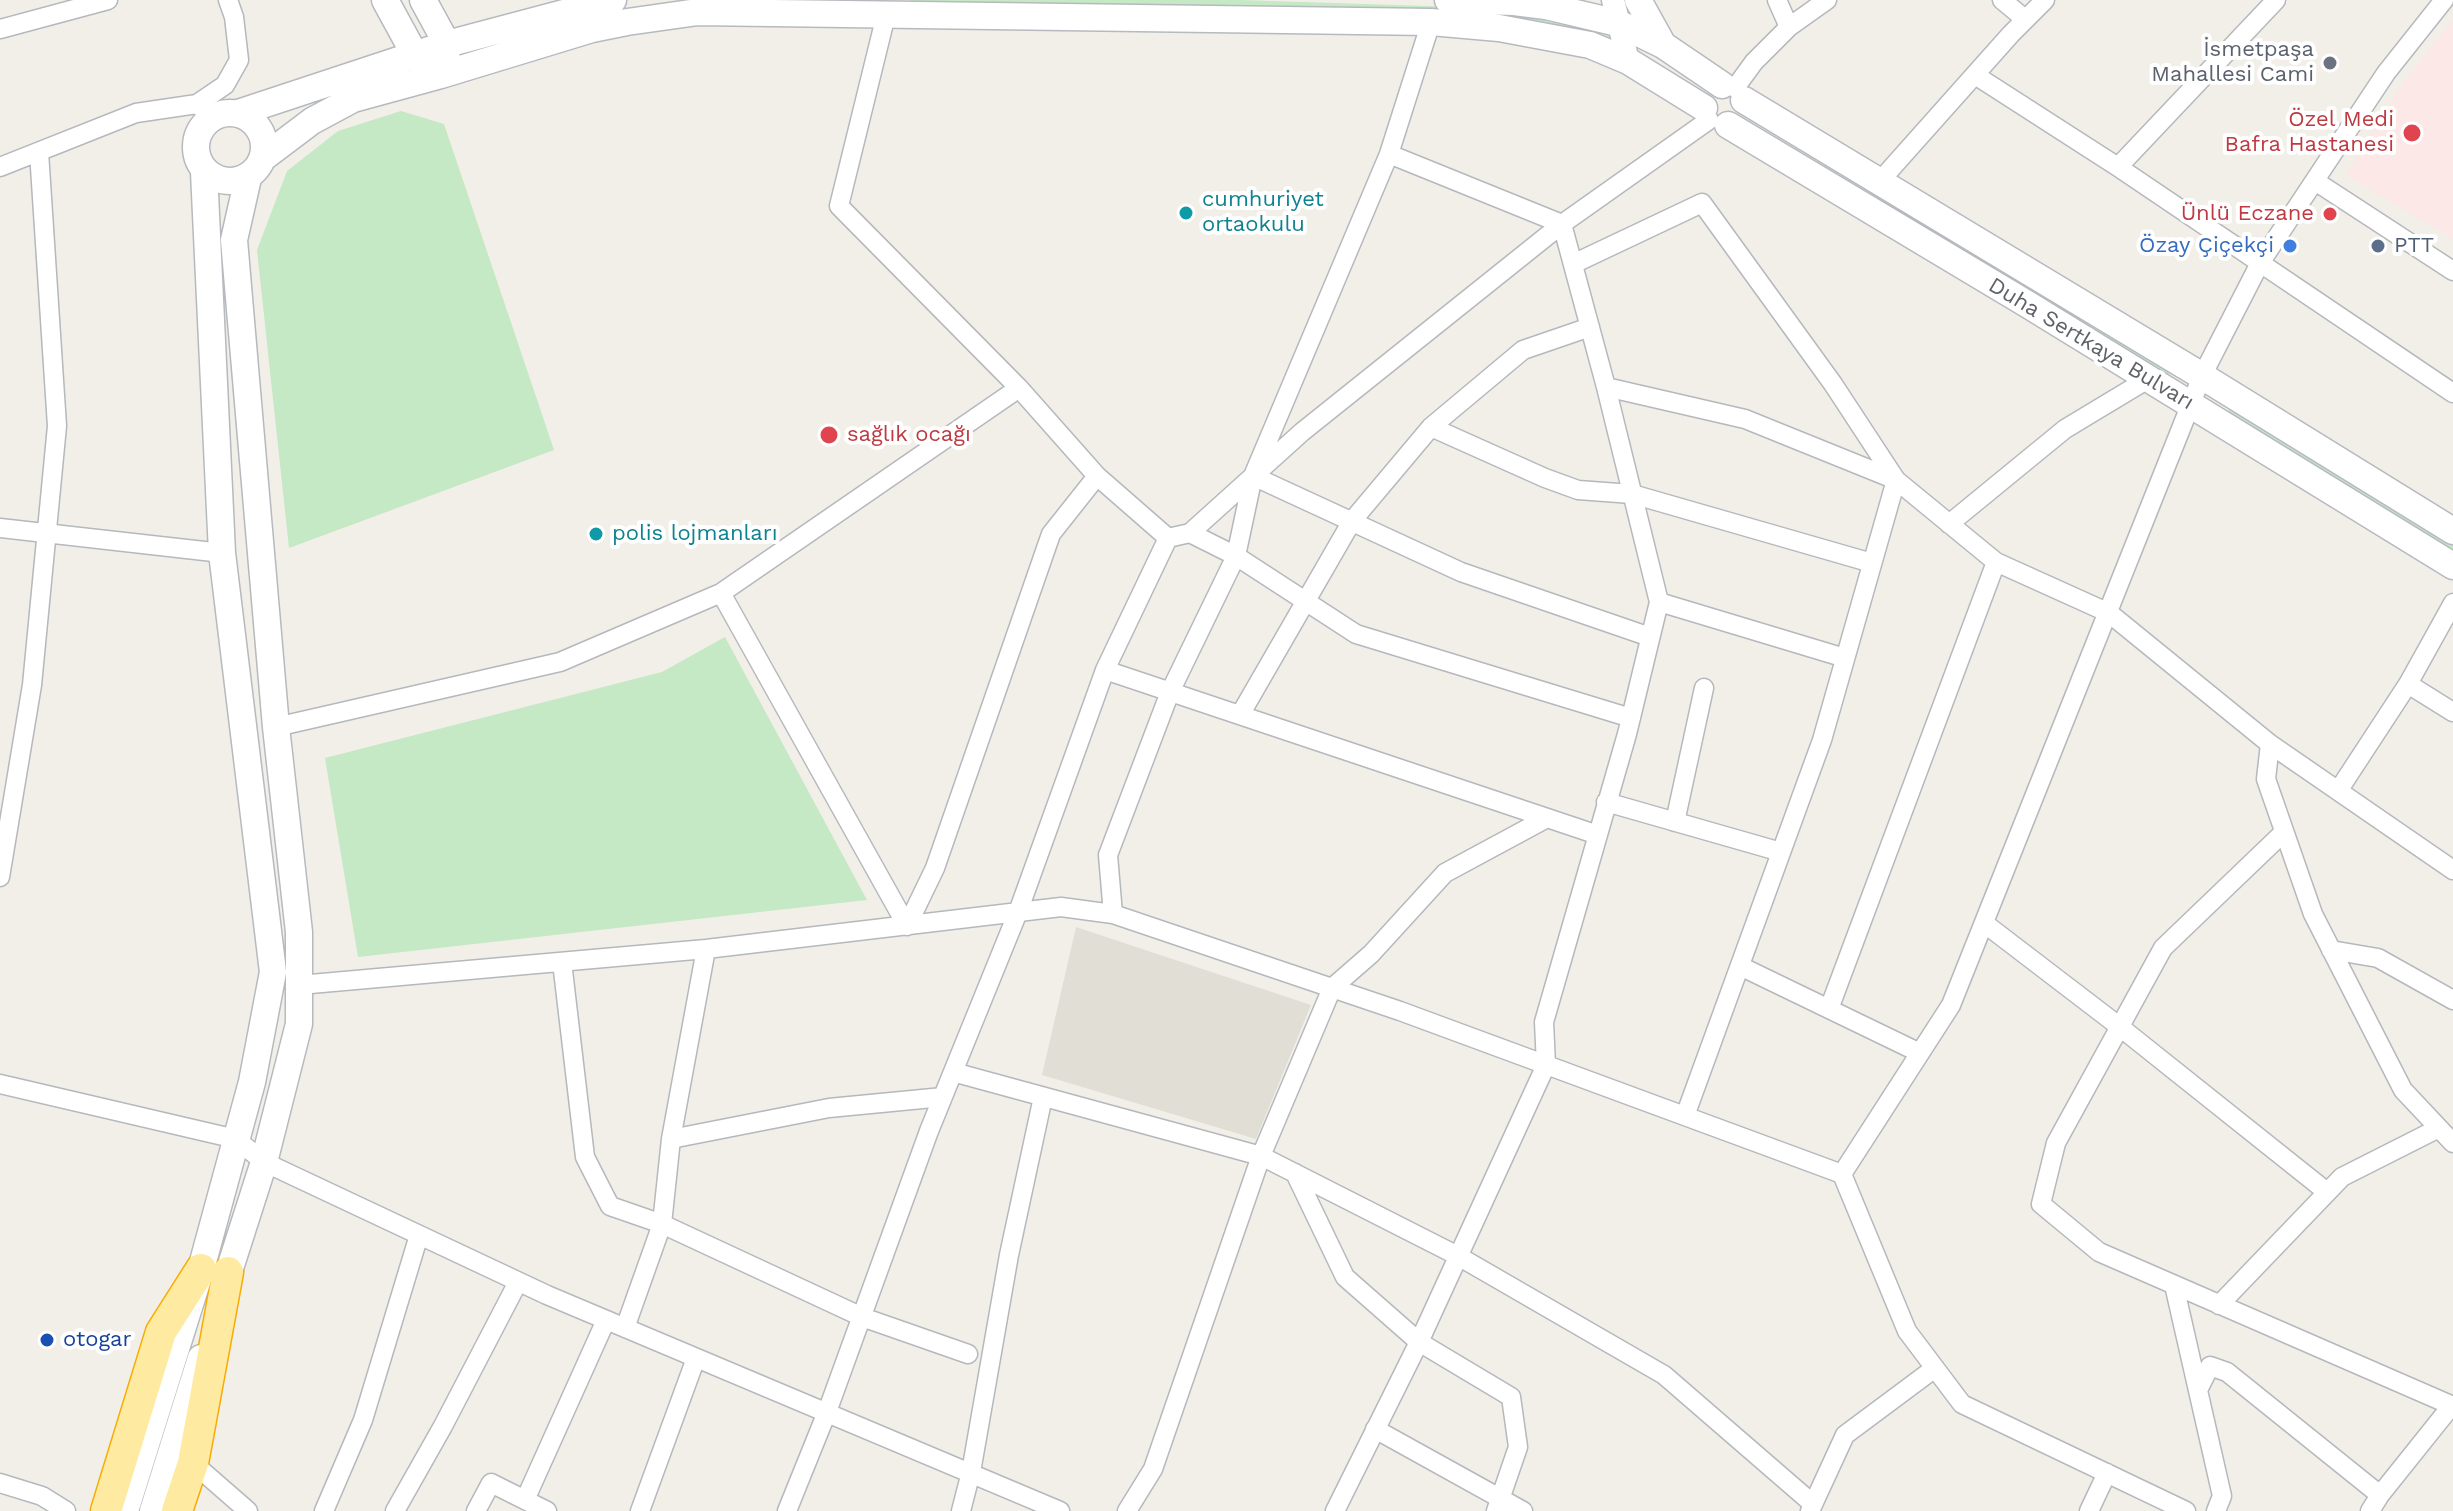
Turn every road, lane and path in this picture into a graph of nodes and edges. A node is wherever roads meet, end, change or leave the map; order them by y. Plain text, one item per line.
1 (108, 0) edge
2 (228, 0) edge
3 (385, 0) edge
4 (423, 0) edge
5 (613, 0) edge
6 (1448, 0) edge
7 (1638, 0) edge
8 (1777, 0) edge
9 (1827, 0) edge
10 (2002, 0) edge
11 (2045, 0) edge
12 (2276, 0) edge
13 (2444, 0) edge
14 (1554, 3) edge
15 (889, 5) edge
16 (698, 6) edge
17 (1615, 12) edge
18 (2025, 19) junction
19 (1431, 22) junction
20 (1789, 27) junction
21 (0, 29) edge
22 (447, 44) junction
23 (1663, 45) junction
24 (415, 55) junction
25 (1628, 61) junction
26 (441, 75) junction
27 (1975, 75) junction
28 (1734, 91) junction
29 (216, 111) junction
30 (1714, 118) junction
31 (39, 152) junction
32 (1389, 154) junction
33 (0, 167) edge
34 (2118, 167) junction
35 (256, 168) junction
36 (204, 172) junction
37 (1880, 181) junction
38 (2315, 181) junction
39 (1562, 224) junction
40 (2260, 263) junction
41 (1573, 264) junction
42 (2453, 271) edge
43 (1590, 327) junction
44 (2202, 376) junction
45 (2148, 379) junction
46 (1606, 387) junction
47 (1019, 388) junction
48 (2453, 393) edge
49 (2191, 405) junction
50 (1431, 427) junction
51 (1097, 476) junction
52 (1253, 476) junction
53 (1896, 480) junction
54 (1632, 494) junction
55 (1352, 521) junction
56 (1949, 524) junction
57 (0, 528) edge
58 (2453, 531) edge
59 (1190, 533) junction
60 (47, 535) junction
61 (1168, 538) junction
62 (222, 553) junction
63 (1236, 556) junction
64 (1996, 562) junction
65 (1872, 563) junction
66 (2453, 566) edge
67 (721, 593) junction
68 (1304, 600) junction
69 (1659, 602) junction
70 (2453, 603) edge
71 (2109, 613) junction
72 (1650, 637) junction
73 (1845, 658) junction
74 (1105, 670) junction
75 (2408, 684) junction
76 (1704, 688) dead end
77 (1170, 692) junction
78 (2453, 712) edge
79 (1240, 715) junction
80 (1631, 718) junction
81 (276, 727) junction
82 (2270, 744) junction
83 (2338, 791) junction
84 (1606, 802) junction
85 (6, 810) edge
86 (1547, 818) junction
87 (1675, 822) junction
88 (2284, 832) junction
89 (1598, 835) junction
90 (1781, 852) junction
91 (2453, 870) edge
92 (0, 877) edge
93 (1018, 912) junction
94 (1113, 914) junction
95 (1984, 923) junction
96 (907, 926) junction
97 (706, 949) junction
98 (2331, 950) junction
99 (562, 962) junction
100 (1740, 966) junction
101 (299, 985) junction
102 (1332, 988) junction
103 (2453, 1000) edge
104 (1829, 1009) junction
105 (2120, 1027) junction
106 (1920, 1053) junction
107 (1546, 1065) junction
108 (953, 1072) junction
109 (0, 1084) edge
110 (943, 1097) junction
111 (1043, 1097) junction
112 (1685, 1116) junction
113 (2439, 1128) junction
114 (236, 1139) junction
115 (671, 1139) junction
116 (2453, 1143) edge
117 (1261, 1156) junction
118 (264, 1162) junction
119 (1295, 1173) junction
120 (1842, 1174) junction
121 (2327, 1192) junction
122 (662, 1224) junction
123 (419, 1235) junction
124 (1458, 1256) junction
125 (214, 1271) junction
126 (518, 1282) junction
127 (2174, 1285) junction
128 (2219, 1305) junction
129 (862, 1317) junction
130 (606, 1320) junction
131 (625, 1328) junction
132 (1419, 1342) junction
133 (968, 1354) dead end
134 (696, 1358) junction
135 (1935, 1368) junction
136 (2198, 1390) junction
137 (2453, 1406) edge
138 (827, 1412) junction
139 (1375, 1429) junction
140 (193, 1463) junction
141 (971, 1472) junction
142 (2107, 1473) junction
143 (0, 1483) edge
144 (525, 1500) junction
145 (2375, 1503) edge
146 (1498, 1505) edge
147 (1811, 1507) edge
148 (66, 1511) edge
149 (106, 1511) edge
150 (125, 1511) edge
151 (153, 1511) edge
152 (177, 1511) edge
153 (248, 1511) edge
154 (324, 1511) edge
155 (395, 1511) edge
156 (476, 1511) edge
157 (547, 1511) edge
158 (640, 1511) edge
159 (787, 1511) edge
160 (961, 1511) edge
161 (1060, 1511) edge
162 (1127, 1511) edge
163 (1335, 1511) edge
164 (1523, 1511) edge
165 (2089, 1511) edge
166 (2186, 1511) edge
167 (2216, 1511) edge

1 - 21 street
2 - 29 street
3 - 24 main road
4 - 22 main road
5 - 22 main road
6 - 14 main road, Duha Sertkaya Bulvarı
7 - 23 main road
8 - 20 street
9 - 20 street
10 - 18 street
11 - 18 street
12 - 34 street
13 - 38 street
14 - 17 main road, Duha Sertkaya Bulvarı
15 - 16 main road, Duha Sertkaya Bulvarı
15 - 19 main road, Duha Sertkaya Bulvarı
15 - 47 street
16 - 26 main road, Duha Sertkaya Bulvarı
17 - 23 main road, Duha Sertkaya Bulvarı
17 - 25 street
18 - 27 street
19 - 25 main road, Duha Sertkaya Bulvarı
19 - 32 street
20 - 28 street
22 - 24 main road
22 - 26 main road
23 - 28 main road, Duha Sertkaya Bulvarı
24 - 26 main road
24 - 29 main road
25 - 30 main road, Duha Sertkaya Bulvarı
26 - 35 main road, Duha Sertkaya Bulvarı
27 - 34 street
27 - 37 street
28 - 30 main road
28 - 30 main road
28 - 37 main road, Duha Sertkaya Bulvarı
29 - 31 street
29 - 35 main road
29 - 36 main road
30 - 39 street
30 - 45 main road, Duha Sertkaya Bulvarı
31 - 33 street
31 - 60 street
32 - 39 street
32 - 52 street
34 - 40 street
35 - 36 main road
35 - 81 main road
36 - 62 main road
37 - 44 main road, Duha Sertkaya Bulvarı
38 - 40 street
38 - 42 street
39 - 41 street
39 - 52 street
40 - 44 street
40 - 48 street
41 - 43 street
41 - 53 street
43 - 46 street
43 - 50 street
44 - 49 street
44 - 58 main road, Duha Sertkaya Bulvarı
45 - 49 main road, Duha Sertkaya Bulvarı
45 - 56 street
46 - 53 street
46 - 54 street
47 - 51 street
47 - 67 street
49 - 66 main road, Duha Sertkaya Bulvarı
49 - 71 street
50 - 54 street
50 - 55 street
51 - 61 street
51 - 96 street
52 - 55 street
52 - 59 street
52 - 63 street
53 - 56 street
53 - 65 street
54 - 65 street
54 - 69 street
55 - 68 street
55 - 72 street
56 - 64 street
57 - 60 street
59 - 61 street
59 - 63 street
60 - 62 street
60 - 85 street
61 - 74 street
62 - 114 main road
63 - 68 street
63 - 77 street
64 - 71 street
64 - 104 street
65 - 73 street
67 - 81 street
67 - 96 street
68 - 79 street
68 - 80 street
69 - 72 street
69 - 73 street
70 - 75 street
71 - 82 street
71 - 95 street
72 - 80 street
73 - 90 street
74 - 77 street
74 - 93 street
75 - 78 street
75 - 83 street
76 - 87 street
77 - 79 street
77 - 94 street
79 - 86 street
80 - 84 street
81 - 101 main road
82 - 83 street
82 - 88 street
83 - 91 street
84 - 87 street
84 - 89 street
85 - 92 street
86 - 89 street
86 - 102 street
87 - 90 street
88 - 98 street
88 - 105 street
89 - 107 street
90 - 100 street
93 - 94 street
93 - 96 street
93 - 108 street
94 - 102 street
95 - 105 street
95 - 106 street
96 - 97 street
97 - 99 street
97 - 115 street
98 - 103 street
98 - 113 street
99 - 101 street
99 - 122 street
100 - 104 street
100 - 112 street
101 - 118 main road
102 - 107 street
102 - 117 street
104 - 106 street
105 - 121 street
105 - 127 street
106 - 120 street
107 - 112 street
107 - 124 street
108 - 110 street
108 - 111 street
109 - 114 street
110 - 115 street
110 - 129 street
111 - 117 street
111 - 141 street
112 - 120 street
113 - 116 street
113 - 121 street
114 - 118 street
114 - 125 main road
115 - 122 street
117 - 119 street
117 - 162 street
118 - 123 street
118 - 125 main road
119 - 124 street
119 - 132 street
120 - 135 street
121 - 128 street
122 - 129 street
122 - 131 street
123 - 126 street
123 - 154 street
124 - 132 street
124 - 147 street
125 - 140 highway
125 - 149 highway
125 - 150 main road
125 - 151 main road
126 - 130 street
126 - 155 street
127 - 128 street
127 - 136 street
128 - 137 street
129 - 133 street
129 - 138 street
130 - 131 street
130 - 144 street
131 - 134 street
132 - 139 street
132 - 146 street
134 - 138 street
134 - 158 street
135 - 142 street
135 - 147 street
136 - 145 street
136 - 167 street
137 - 145 street
138 - 141 street
138 - 159 street
139 - 146 street
139 - 163 street
140 - 152 highway
140 - 153 street
141 - 160 street
141 - 161 street
142 - 165 street
142 - 166 street
143 - 148 street
144 - 156 street
144 - 157 street
146 - 164 street

